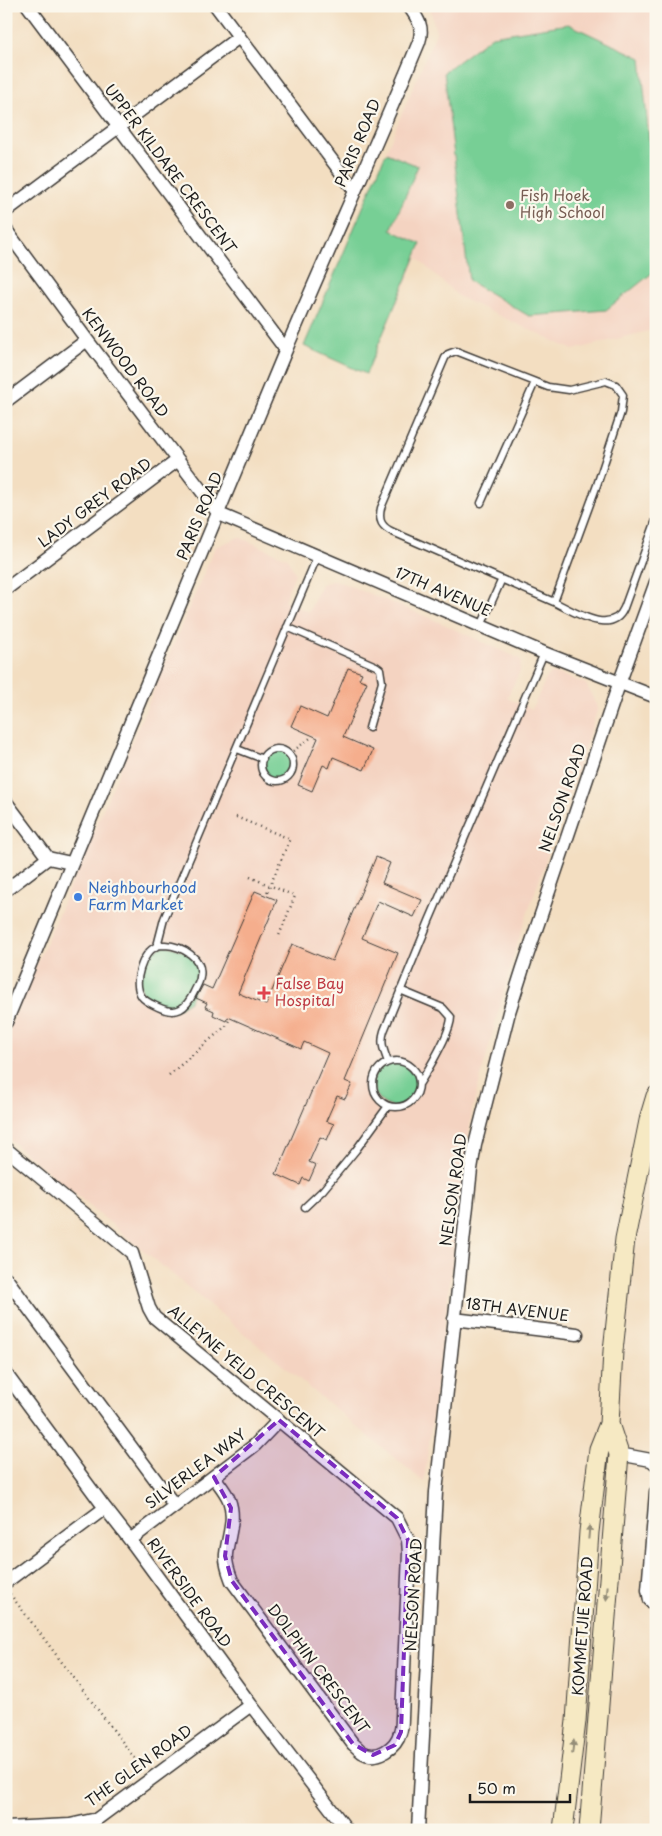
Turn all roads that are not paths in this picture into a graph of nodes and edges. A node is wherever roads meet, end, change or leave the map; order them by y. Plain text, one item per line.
1 (28, 6) edge
2 (216, 6) edge
3 (409, 6) edge
4 (239, 37) junction
5 (118, 128) junction
6 (355, 191) junction
7 (6, 211) edge
8 (6, 230) edge
9 (87, 340) junction
10 (286, 350) junction
11 (535, 382) junction
12 (6, 401) edge
13 (178, 460) junction
14 (481, 503) dead end
15 (219, 514) junction
16 (656, 520) edge
17 (317, 557) junction
18 (500, 580) junction
19 (656, 582) edge
20 (6, 589) edge
21 (554, 602) junction
22 (481, 626) junction
23 (287, 627) junction
24 (544, 653) junction
25 (619, 684) junction
26 (656, 697) edge
27 (369, 728) dead end
28 (237, 749) junction
29 (263, 759) junction
30 (6, 802) edge
31 (48, 858) junction
32 (71, 863) junction
33 (6, 890) edge
34 (157, 946) junction
35 (400, 990) junction
36 (6, 1022) edge
37 (388, 1062) junction
38 (420, 1083) junction
39 (656, 1096) edge
40 (388, 1106) junction
41 (6, 1149) edge
42 (306, 1207) dead end
43 (6, 1278) edge
44 (454, 1319) junction
45 (577, 1334) dead end
46 (6, 1374) edge
47 (279, 1420) junction
48 (609, 1424) junction
49 (619, 1454) junction
50 (656, 1464) edge
51 (214, 1477) junction
52 (656, 1492) edge
53 (175, 1506) junction
54 (105, 1508) junction
55 (130, 1540) junction
56 (409, 1553) joint
57 (6, 1582) edge
58 (656, 1606) edge
59 (251, 1705) junction
60 (6, 1828) edge
61 (347, 1830) edge
62 (418, 1830) edge
63 (563, 1830) edge
64 (588, 1830) edge

1 - 5 street, UPPER KILDARE CRESCENT
2 - 4 street
3 - 6 street, PARIS ROAD
4 - 5 street
4 - 6 street
5 - 7 street
5 - 10 street, UPPER KILDARE CRESCENT
6 - 10 street, PARIS ROAD
8 - 9 street, KENWOOD ROAD
9 - 12 street
9 - 13 street, KENWOOD ROAD
10 - 15 street, PARIS ROAD
11 - 14 lane
11 - 18 lane
11 - 21 lane
13 - 15 street, KENWOOD ROAD
13 - 20 street, LADY GREY ROAD
15 - 17 street, 17TH AVENUE
15 - 32 street, PARIS ROAD
16 - 21 lane
17 - 22 street, 17TH AVENUE
17 - 23 lane
18 - 21 lane
18 - 22 lane
19 - 25 street, NELSON ROAD
22 - 24 street, 17TH AVENUE
23 - 27 lane
23 - 28 lane
24 - 25 street, 17TH AVENUE
24 - 35 lane
25 - 26 street, 17TH AVENUE
25 - 44 street, NELSON ROAD
28 - 29 lane
28 - 34 lane
29 - 29 lane
30 - 31 street
31 - 32 street
31 - 33 street
32 - 36 street, PARIS ROAD
34 - 34 lane
35 - 37 lane
35 - 38 lane
37 - 38 lane
37 - 40 lane
38 - 40 lane
39 - 48 main road, KOMMETJIE ROAD
40 - 42 lane
41 - 47 street, ALLEYNE YELD CRESCENT
43 - 53 street
44 - 45 street, 18TH AVENUE
44 - 62 street, NELSON ROAD
46 - 54 street, RIVERSIDE ROAD
47 - 51 street, SILVERLEA WAY
47 - 56 street, ALLEYNE YELD CRESCENT
48 - 49 main road, KOMMETJIE ROAD
63 -> 48 main road, KOMMETJIE ROAD
49 - 50 street
49 -> 64 main road, KOMMETJIE ROAD
51 - 53 street, SILVERLEA WAY
51 - 56 street, DOLPHIN CRESCENT
52 - 58 street
53 - 55 street, SILVERLEA WAY
54 - 55 street, RIVERSIDE ROAD
54 - 57 street
55 - 59 street, RIVERSIDE ROAD
59 - 60 street, THE GLEN ROAD
59 - 61 street, RIVERSIDE ROAD

